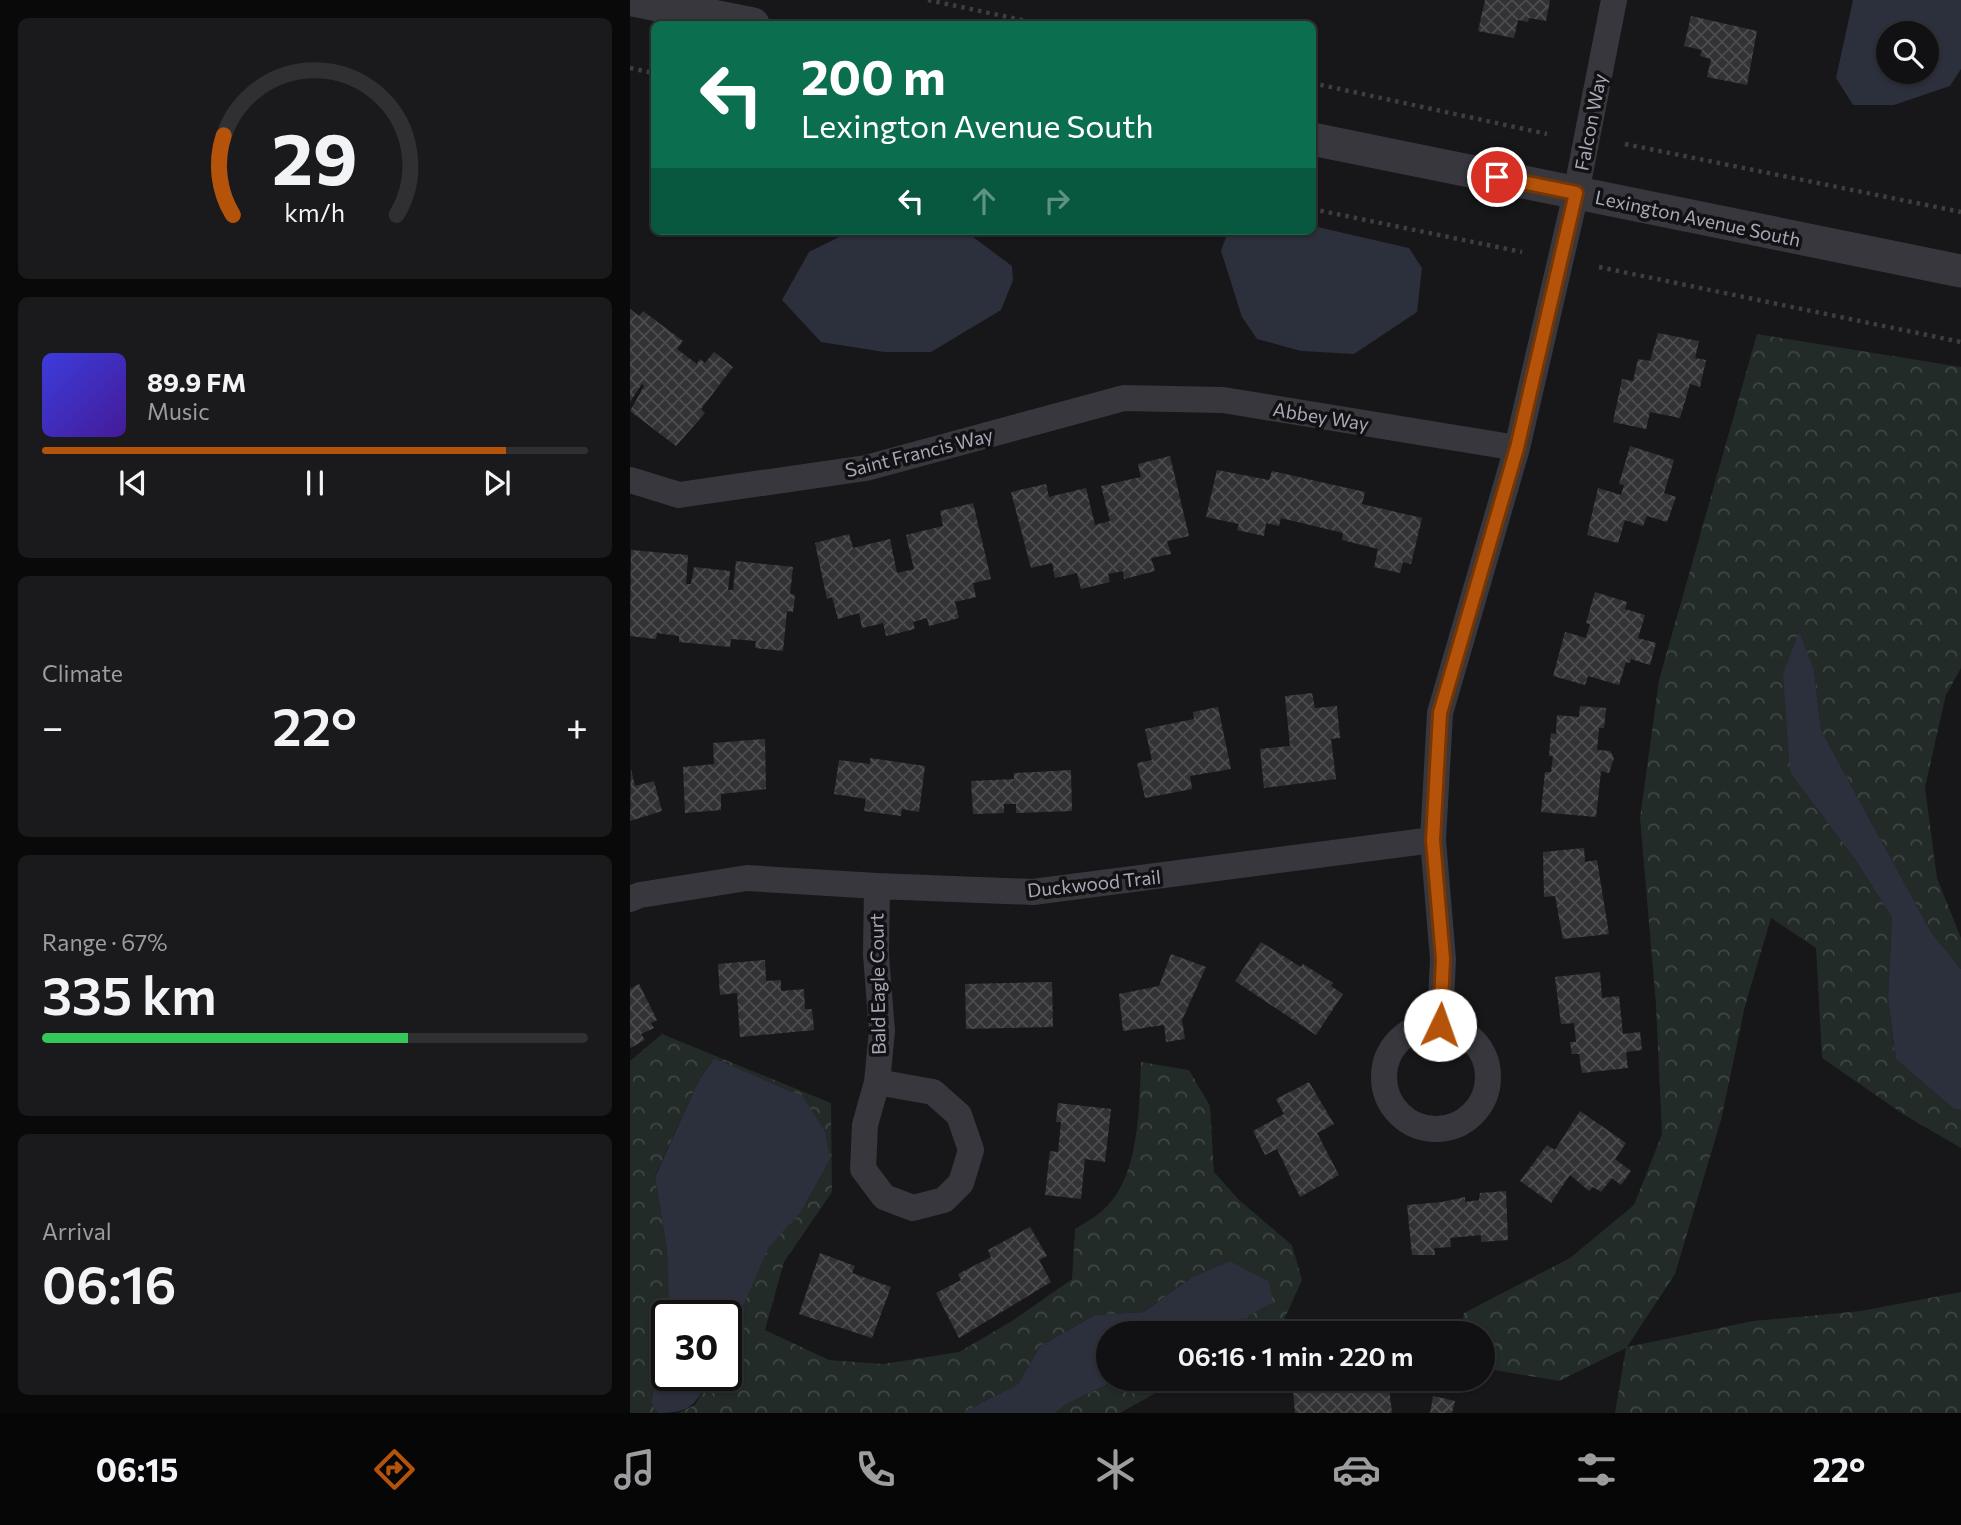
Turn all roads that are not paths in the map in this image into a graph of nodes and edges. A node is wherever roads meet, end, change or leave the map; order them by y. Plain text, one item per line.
1 (634, 0) edge
2 (1614, 0) edge
3 (738, 21) edge
4 (1316, 140) edge
5 (1576, 193) junction
6 (1961, 271) edge
7 (1124, 398) joint
8 (1517, 448) junction
9 (630, 480) edge
10 (1433, 840) junction
11 (877, 886) junction
12 (630, 899) edge
13 (1440, 1025) dead end
14 (877, 1082) junction

1 - 3 street
2 - 5 street, Falcon Way
4 - 5 street, Lexington Avenue South
5 - 6 street, Lexington Avenue South
5 - 8 street, Falcon Way
7 - 8 street, Abbey Way
7 - 9 street, Saint Francis Way
8 - 10 street, Falcon Way
10 - 11 street, Duckwood Trail
10 - 13 street, Falcon Way
11 - 12 street, Duckwood Trail
11 - 14 street, Bald Eagle Court
14 - 14 street, Bald Eagle Court

